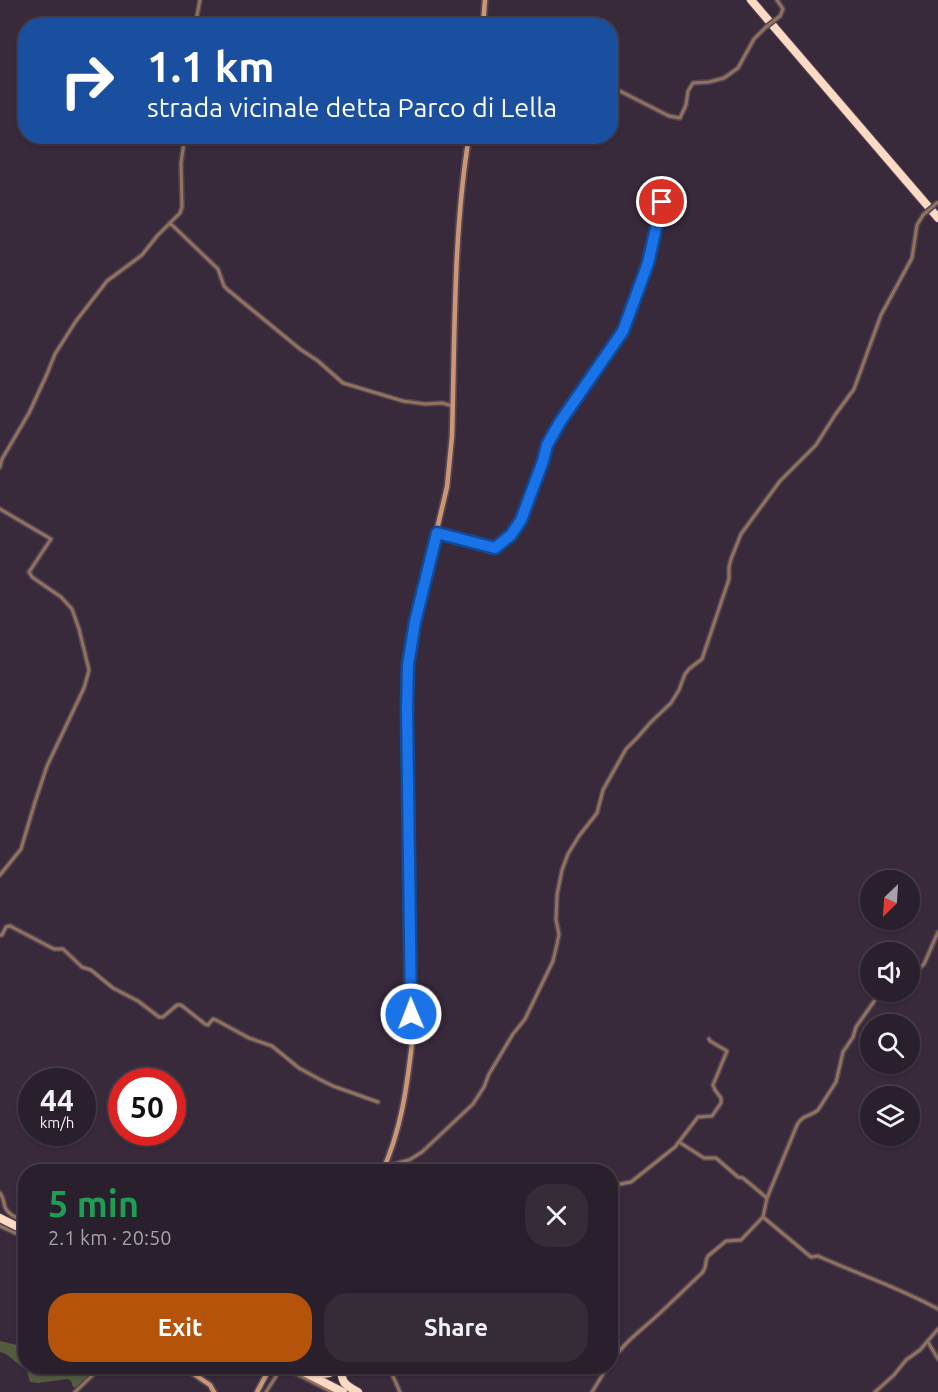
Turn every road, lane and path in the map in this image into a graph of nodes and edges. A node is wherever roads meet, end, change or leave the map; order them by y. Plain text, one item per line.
1 (200, 0) edge
2 (485, 0) edge
3 (751, 0) edge
4 (757, 0) edge
5 (777, 0) edge
6 (197, 18) edge
7 (484, 18) edge
8 (618, 90) edge
9 (184, 144) edge
10 (468, 144) edge
11 (665, 186) dead end
12 (938, 202) edge
13 (938, 211) edge
14 (938, 218) edge
15 (170, 223) junction
16 (453, 406) junction
17 (0, 467) edge
18 (0, 509) edge
19 (437, 533) junction
20 (0, 875) edge
21 (938, 932) edge
22 (0, 935) edge
23 (920, 968) edge
24 (874, 1002) edge
25 (709, 1039) dead end
26 (378, 1102) dead end
27 (678, 1142) junction
28 (385, 1164) edge
29 (397, 1164) edge
30 (618, 1184) edge
31 (0, 1193) edge
32 (767, 1198) junction
33 (763, 1217) junction
34 (18, 1218) edge
35 (0, 1222) edge
36 (18, 1227) edge
37 (18, 1233) edge
38 (938, 1309) edge
39 (938, 1329) edge
40 (928, 1342) junction
41 (618, 1350) edge
42 (938, 1359) edge
43 (94, 1374) edge
44 (193, 1374) edge
45 (268, 1374) edge
46 (278, 1374) edge
47 (297, 1374) edge
48 (308, 1374) edge
49 (316, 1374) edge
50 (341, 1374) edge
51 (392, 1374) edge
52 (603, 1374) edge
53 (75, 1392) edge
54 (214, 1392) edge
55 (257, 1392) edge
56 (267, 1392) edge
57 (332, 1392) edge
58 (343, 1392) edge
59 (351, 1392) edge
60 (358, 1392) edge
61 (400, 1392) edge
62 (592, 1392) edge
63 (875, 1392) edge

1 - 6 street
2 - 7 main road
3 - 14 highway
4 - 13 highway
5 - 8 street, bridge
9 - 15 street
10 - 16 main road
11 - 19 street
12 - 29 street, bridge
15 - 16 street
15 - 17 street
16 - 19 main road
18 - 20 street
19 - 28 main road
21 - 23 street
22 - 26 street
24 - 32 street
25 - 27 street
27 - 30 street
27 - 32 street
31 - 34 street
32 - 33 street
33 - 38 street
33 - 41 street
35 - 36 highway
35 - 37 street
39 - 40 street
40 - 42 street
40 - 63 street
43 - 53 street
44 - 54 main road
45 - 55 main road
46 - 56 street
47 - 57 street
48 - 58 highway
49 - 59 highway
50 - 60 highway
51 - 61 street
52 - 62 street

